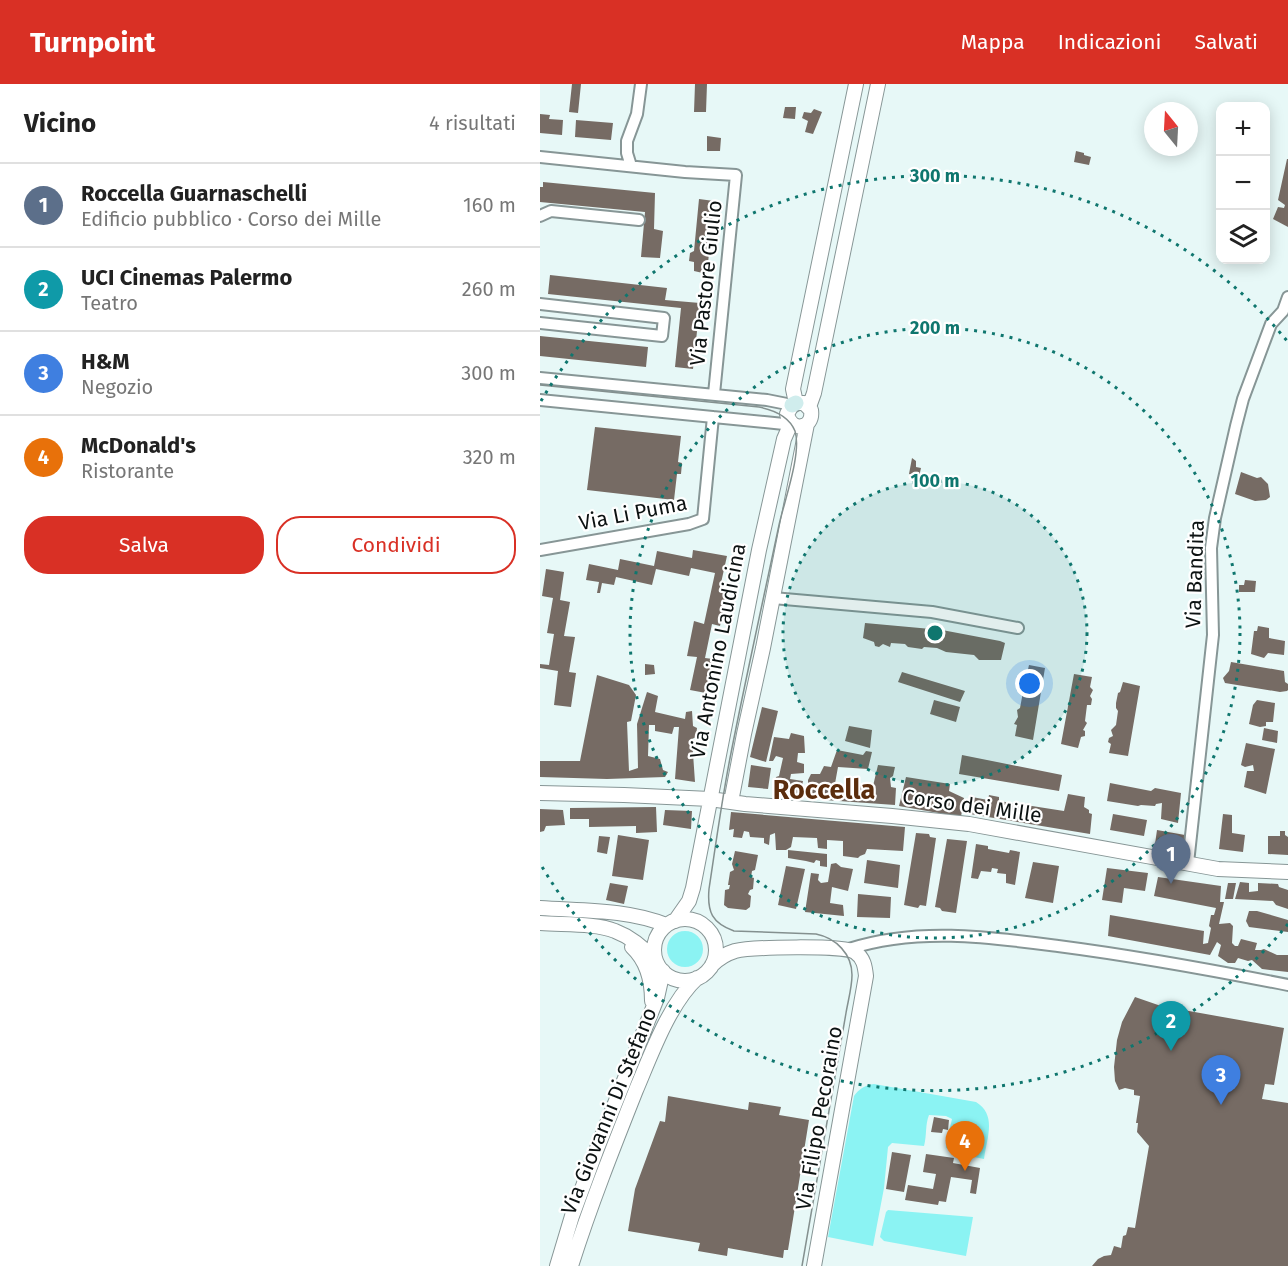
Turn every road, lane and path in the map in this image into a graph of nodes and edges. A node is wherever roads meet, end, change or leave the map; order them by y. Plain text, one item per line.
1 (641, 84) edge
2 (856, 84) edge
3 (878, 84) edge
4 (540, 157) edge
5 (631, 166) junction
6 (540, 216) edge
7 (639, 220) dead end
8 (540, 221) edge
9 (1288, 297) edge
10 (540, 304) edge
11 (540, 323) edge
12 (540, 378) edge
13 (714, 394) junction
14 (540, 400) edge
15 (799, 405) junction
16 (713, 417) junction
17 (790, 422) junction
18 (807, 424) junction
19 (540, 550) edge
20 (773, 598) junction
21 (1018, 628) dead end
22 (540, 793) edge
23 (710, 800) junction
24 (731, 802) junction
25 (1188, 863) junction
26 (1288, 872) edge
27 (693, 888) junction
28 (540, 908) edge
29 (699, 922) junction
30 (540, 923) edge
31 (670, 923) junction
32 (606, 928) junction
33 (711, 934) junction
34 (751, 948) junction
35 (849, 949) junction
36 (711, 965) junction
37 (659, 966) junction
38 (697, 978) junction
39 (1288, 986) edge
40 (653, 1010) junction
41 (557, 1266) edge
42 (572, 1266) edge
43 (814, 1266) edge

1 - 5 street
2 - 15 street
3 - 15 street
4 - 5 street
5 - 13 street, Via Pastore Giulio
6 - 7 street
6 - 8 street
9 - 25 street, Via Bandita
10 - 11 street
12 - 13 street
13 - 15 street
14 - 16 street
15 - 17 street
15 - 18 street
16 - 17 street
16 - 19 street, Via Li Puma
17 - 18 street
17 - 23 street, Via Antonino Laudicina
18 - 20 street, Via Antonino Laudicina
20 - 21 street
20 - 24 street, Via Antonino Laudicina
22 - 23 street, Corso dei Mille
23 - 24 street, Corso dei Mille
23 - 27 street, Via Antonino Laudicina
24 - 25 street, Corso dei Mille
25 - 26 street, Corso dei Mille
27 - 29 street
27 - 31 street
28 - 31 street
29 - 31 street
29 - 33 street
30 - 32 street
31 - 37 street
32 - 37 street
32 - 40 street
33 - 34 street
33 - 36 street
34 - 35 street
34 - 36 street
35 - 39 street
35 - 43 street, Via Filipo Pecoraino
36 - 38 street
37 - 38 street
37 - 40 street, Via Giovanni Di Stefano
38 - 42 street, Via Giovanni Di Stefano
40 - 41 street, Via Giovanni Di Stefano

